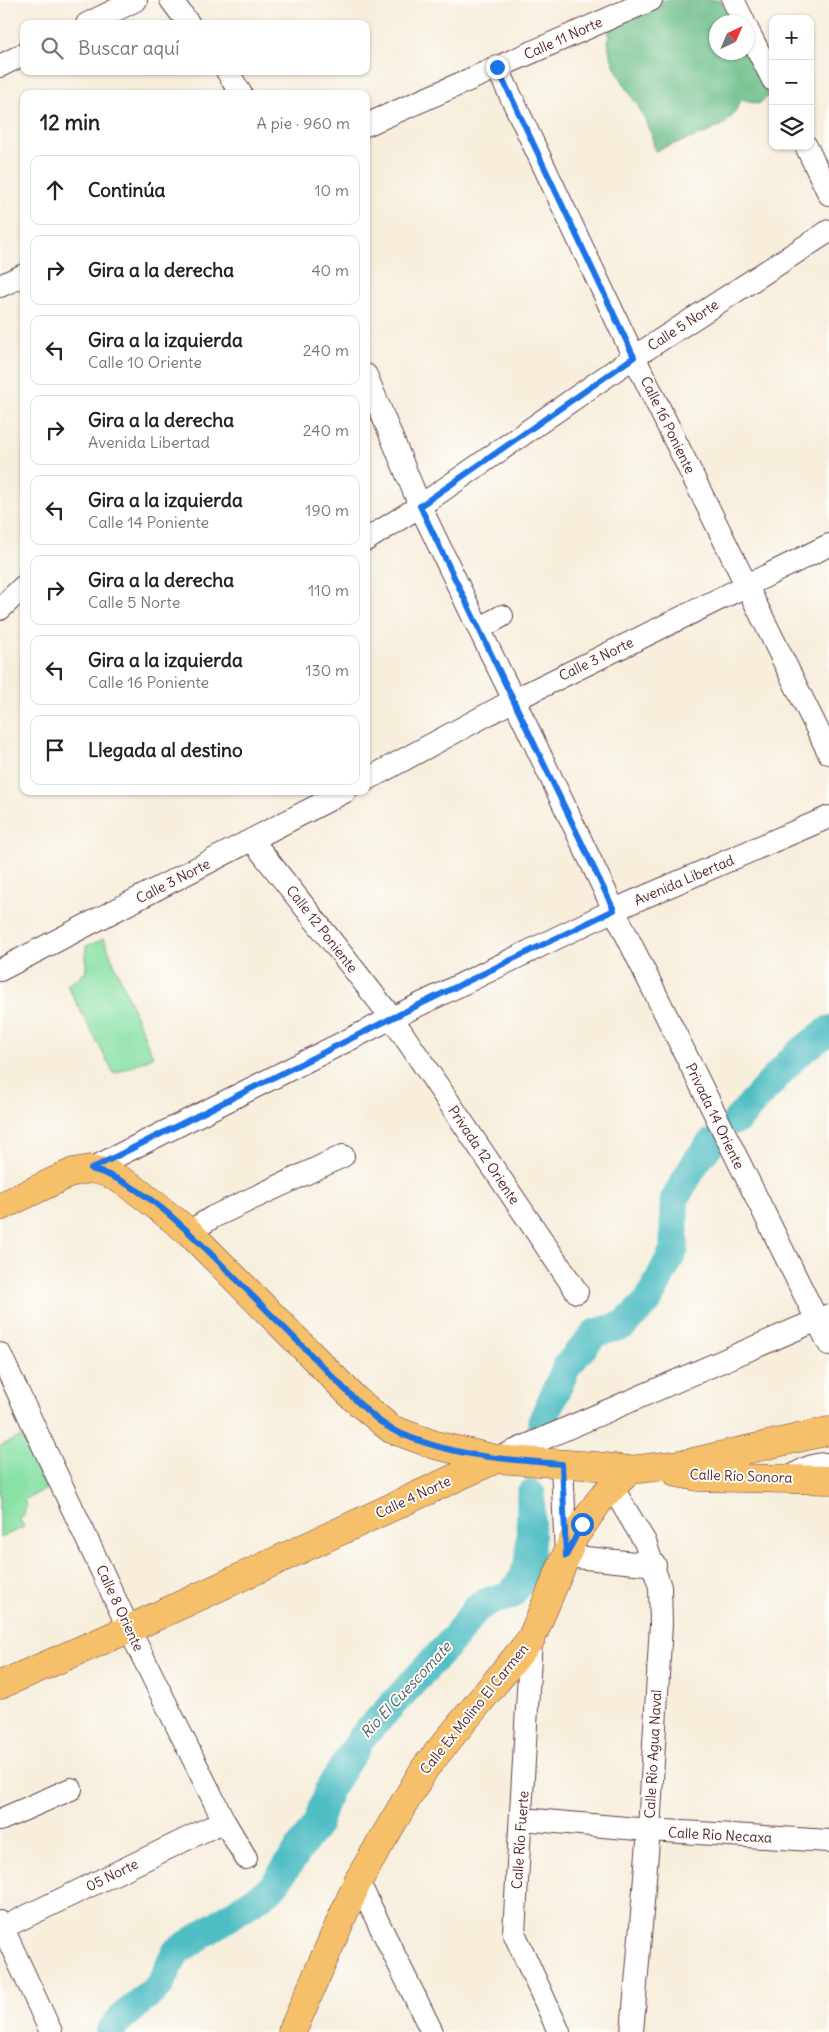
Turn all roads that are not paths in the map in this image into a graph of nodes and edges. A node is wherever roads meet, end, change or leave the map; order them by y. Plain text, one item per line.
1 (136, 0) edge
2 (171, 0) edge
3 (651, 0) edge
4 (733, 0) edge
5 (740, 15) edge
6 (95, 20) edge
7 (186, 20) edge
8 (754, 43) edge
9 (20, 56) edge
10 (0, 66) edge
11 (497, 67) junction
12 (769, 72) edge
13 (229, 75) edge
14 (238, 90) edge
15 (370, 122) edge
16 (808, 150) edge
17 (829, 194) edge
18 (829, 230) edge
19 (20, 277) edge
20 (0, 286) edge
21 (634, 357) junction
22 (370, 385) edge
23 (420, 506) junction
24 (370, 537) edge
25 (829, 545) edge
26 (746, 584) junction
27 (20, 590) edge
28 (0, 609) edge
29 (502, 616) dead end
30 (479, 629) junction
31 (514, 700) junction
32 (829, 753) edge
33 (370, 778) edge
34 (328, 795) edge
35 (311, 799) edge
36 (829, 817) edge
37 (252, 840) junction
38 (614, 910) junction
39 (0, 970) edge
40 (392, 1018) junction
41 (343, 1156) dead end
42 (91, 1169) junction
43 (0, 1207) edge
44 (189, 1232) junction
45 (577, 1292) dead end
46 (823, 1318) edge
47 (829, 1344) edge
48 (0, 1354) edge
49 (829, 1431) edge
50 (496, 1460) junction
51 (562, 1464) junction
52 (829, 1464) edge
53 (632, 1475) junction
54 (790, 1478) junction
55 (829, 1480) edge
56 (566, 1556) junction
57 (654, 1565) junction
58 (129, 1629) junction
59 (531, 1639) junction
60 (0, 1685) edge
61 (71, 1789) dead end
62 (522, 1819) junction
63 (0, 1820) edge
64 (224, 1821) junction
65 (649, 1830) junction
66 (829, 1841) edge
67 (246, 1858) dead end
68 (358, 1881) junction
69 (1, 1926) edge
70 (51, 2032) edge
71 (292, 2032) edge
72 (432, 2032) edge
73 (559, 2032) edge
74 (632, 2032) edge

1 - 6 street
2 - 7 street
3 - 11 street, Calle 11 Norte
4 - 5 street
8 - 12 street
9 - 10 street
11 - 15 street, Calle 11 Norte
11 - 21 street, Calle 16 Poniente
13 - 14 street
16 - 17 street
18 - 21 street, Calle 5 Norte
19 - 20 street
21 - 23 street, Calle 5 Norte
21 - 26 street, Calle 16 Poniente
22 - 23 street, Privada 14 Oriente
23 - 24 street, Calle 5 Norte
23 - 30 street, Privada 14 Oriente
25 - 26 street, Calle 3 Norte
26 - 31 street, Calle 3 Norte
26 - 32 street, Calle 16 Poniente
27 - 28 street
29 - 30 street
30 - 31 street, Privada 14 Oriente
31 - 33 street, Calle 3 Norte
31 - 38 street, Privada 14 Oriente
34 - 35 street, Calle 3 Norte
35 - 37 street, Calle 3 Norte
36 - 38 street, Avenida Libertad
37 - 39 street, Calle 3 Norte
37 - 40 street, Calle 12 Poniente
38 - 40 street, Avenida Libertad
38 - 46 street, Privada 14 Oriente
40 - 42 street, Avenida Libertad
40 - 45 street, Privada 12 Oriente
41 - 44 street
42 - 43 main road, Avenida Libertad
42 - 44 main road
44 - 50 main road
46 - 47 street, Privada 14 Oriente
46 - 50 street, Calle 4 Norte
48 - 58 street, Calle 8 Oriente
49 - 53 main road
50 - 51 main road
50 - 58 main road, Calle 4 Norte
51 - 53 main road
51 - 56 street
52 - 54 street
53 - 54 main road, Calle Río Sonora
53 - 56 main road, Calle Ex Molino El Carmen
53 - 57 street, Calle Río Agua Naval
54 - 55 main road, Calle Río Sonora
56 - 57 street
56 - 59 main road, Calle Ex Molino El Carmen
57 - 65 street, Calle Río Agua Naval
58 - 60 main road, Calle 4 Norte
58 - 64 street, Calle 8 Oriente
59 - 62 street, Calle Río Fuerte
59 - 68 main road, Calle Ex Molino El Carmen
61 - 63 street
62 - 65 street, Calle Río Necaxa
62 - 73 street, Calle Río Fuerte
64 - 67 street, Calle 8 Oriente
64 - 69 street, 05 Norte
65 - 66 street, Calle Río Necaxa
65 - 74 street, Calle Río Agua Naval
68 - 71 main road, Calle Ex Molino El Carmen
68 - 72 street
69 - 70 street

